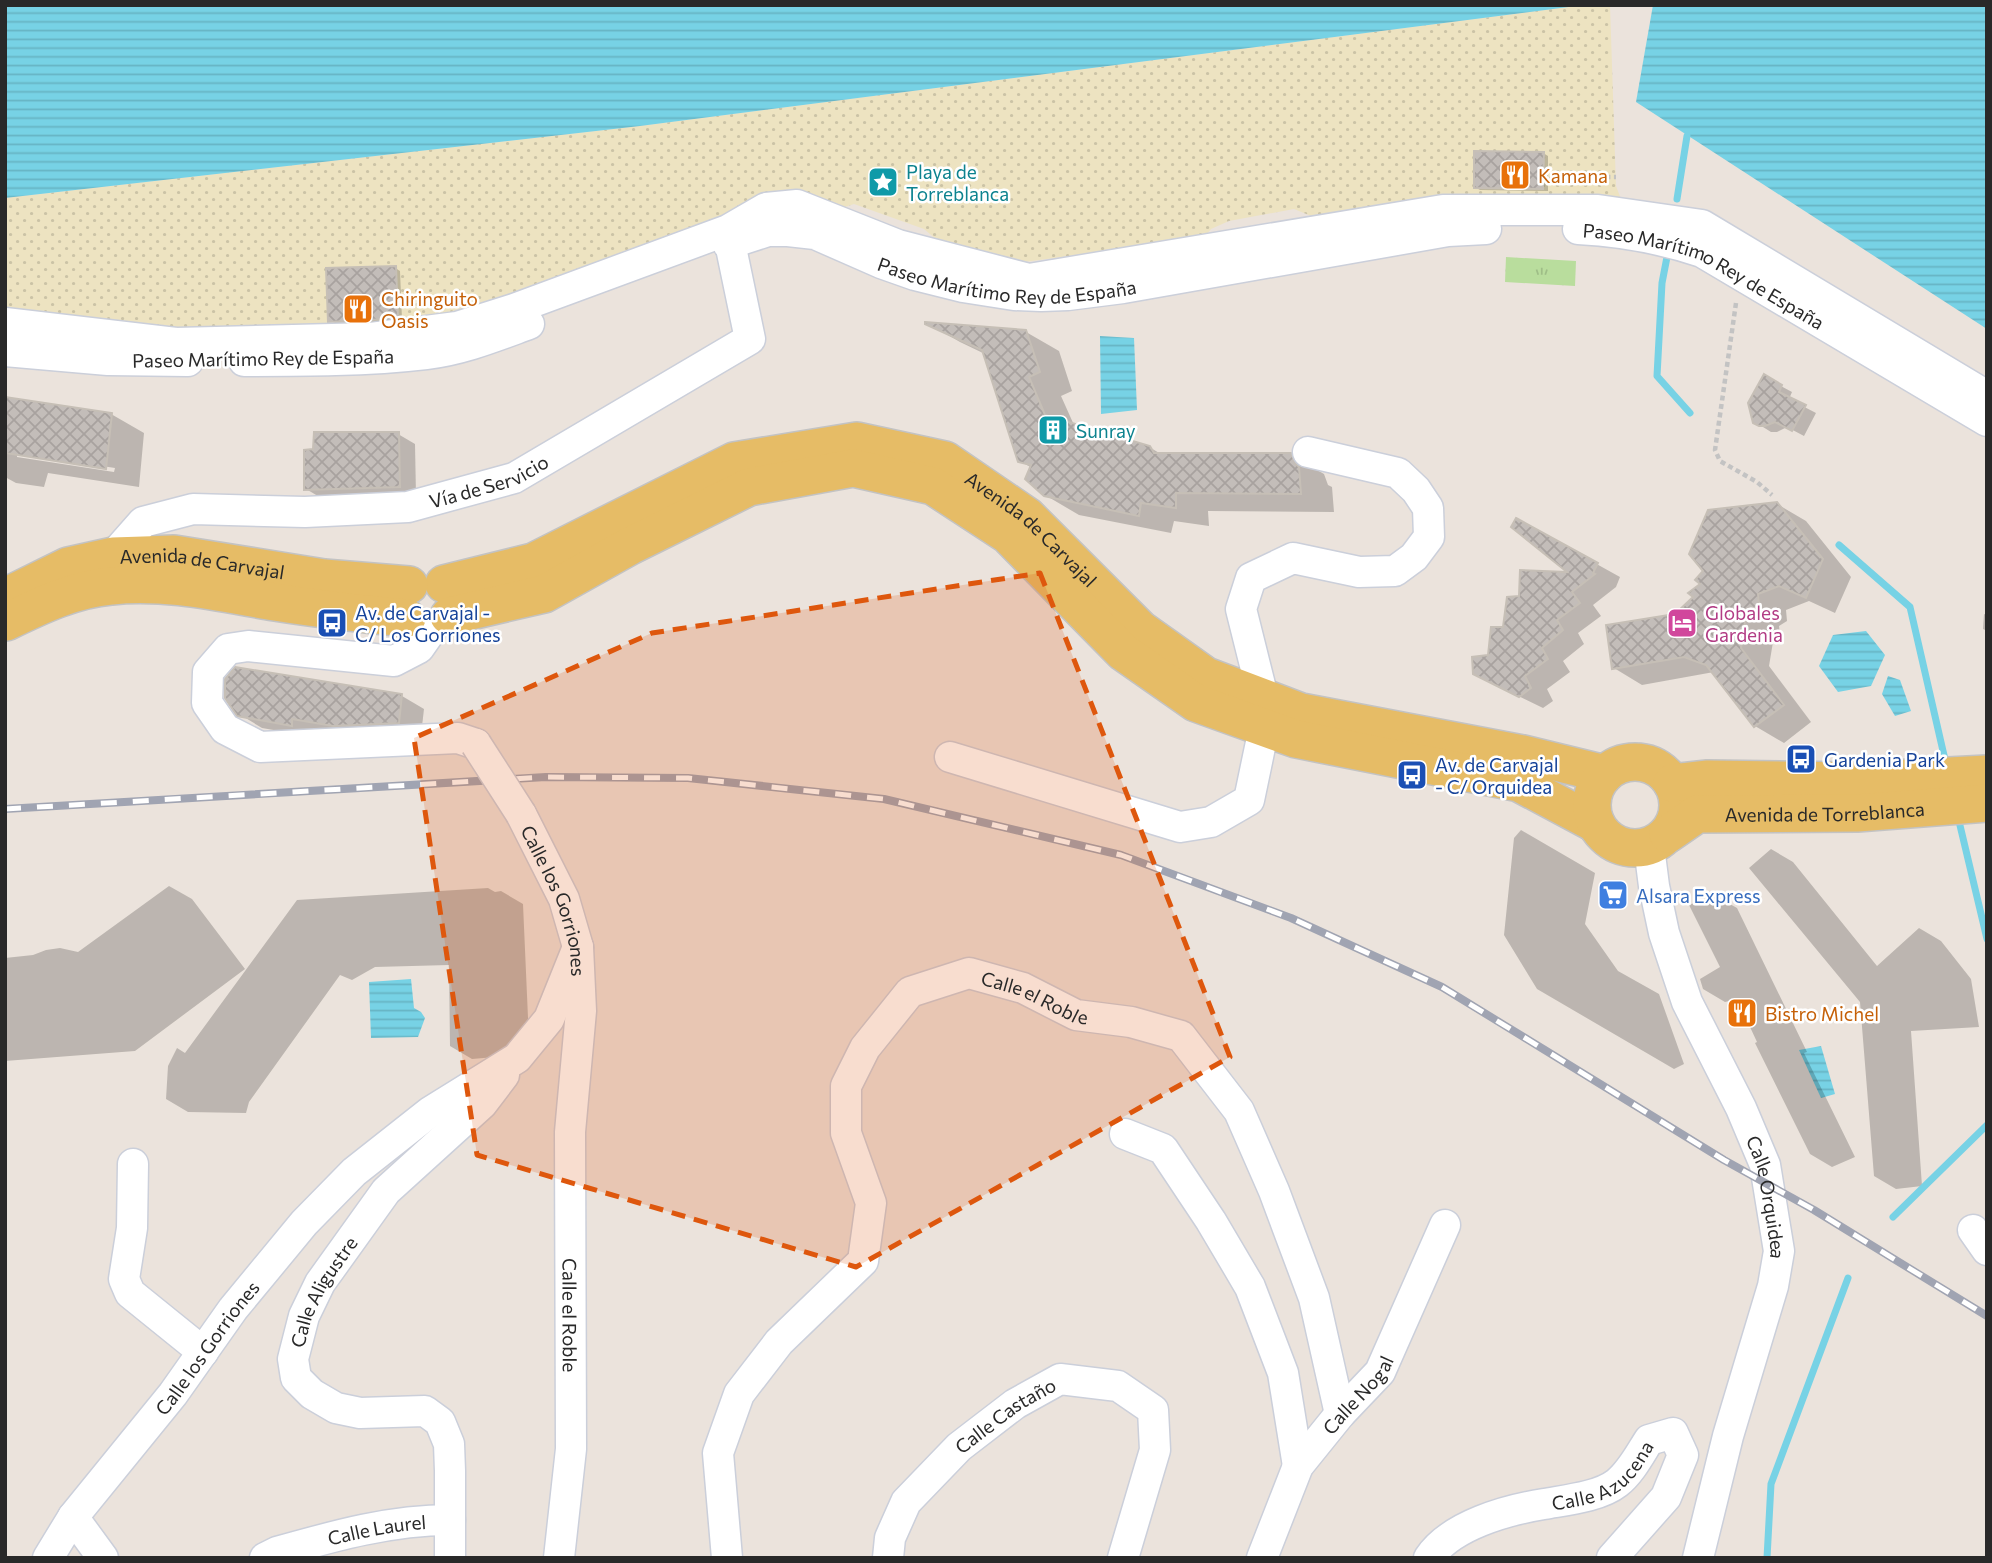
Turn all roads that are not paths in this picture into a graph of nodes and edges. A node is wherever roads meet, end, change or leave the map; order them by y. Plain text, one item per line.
1 (730, 243) junction
2 (5, 323) edge
3 (5, 351) edge
4 (1987, 396) edge
5 (1987, 421) edge
6 (1308, 452) dead end
7 (113, 556) junction
8 (5, 597) edge
9 (428, 606) junction
10 (5, 622) edge
11 (1264, 713) junction
12 (950, 757) dead end
13 (1605, 774) junction
14 (1672, 783) junction
15 (1983, 788) edge
16 (1932, 792) junction
17 (1596, 824) junction
18 (1659, 840) junction
19 (578, 947) junction
20 (517, 1058) junction
21 (1125, 1134) dead end
22 (133, 1164) dead end
23 (1445, 1225) dead end
24 (203, 1352) junction
25 (1340, 1414) junction
26 (1298, 1466) junction
27 (73, 1517) junction
28 (450, 1520) junction
29 (48, 1558) edge
30 (103, 1558) edge
31 (265, 1558) edge
32 (450, 1558) edge
33 (559, 1558) edge
34 (727, 1558) edge
35 (888, 1558) edge
36 (1123, 1558) edge
37 (1262, 1558) edge
38 (1429, 1558) edge
39 (1612, 1558) edge
40 (1697, 1558) edge

1 - 3 street, Paseo Marítimo Rey de España
1 - 5 street, Paseo Marítimo Rey de España
1 - 7 street, Vía de Servicio
2 - 4 street
6 - 11 street
7 - 8 main road, Avenida de Carvajal
7 - 9 main road, Avenida de Carvajal
9 - 10 main road, Avenida de Carvajal
9 - 11 main road, Avenida de Carvajal
9 - 19 street, Calle los Gorriones, bridge
11 - 12 street
11 - 13 main road, Avenida de Carvajal
11 - 17 main road, Avenida de Carvajal
13 - 14 main road
13 - 17 main road
14 - 16 main road, Avenida de Torreblanca
14 - 18 main road
15 - 16 main road, Avenida de Torreblanca
16 - 18 main road, Avenida de Torreblanca
17 - 18 main road
18 - 40 street, Calle Orquidea
19 - 20 street, Calle los Gorriones
19 - 33 street, Calle el Roble
20 - 24 street, Calle los Gorriones
20 - 28 street, Calle Aligustre
21 - 26 street
22 - 24 street
23 - 25 street, Calle Nogal
24 - 27 street, Calle los Gorriones
25 - 26 street, Calle Nogal
25 - 34 street, Calle el Roble
26 - 37 street, Calle Nogal
27 - 29 street, Calle los Gorriones
27 - 30 street
28 - 31 street, Calle Laurel
28 - 32 street, Calle Aligustre
35 - 36 street, Calle Castaño
38 - 39 street, Calle Azucena

